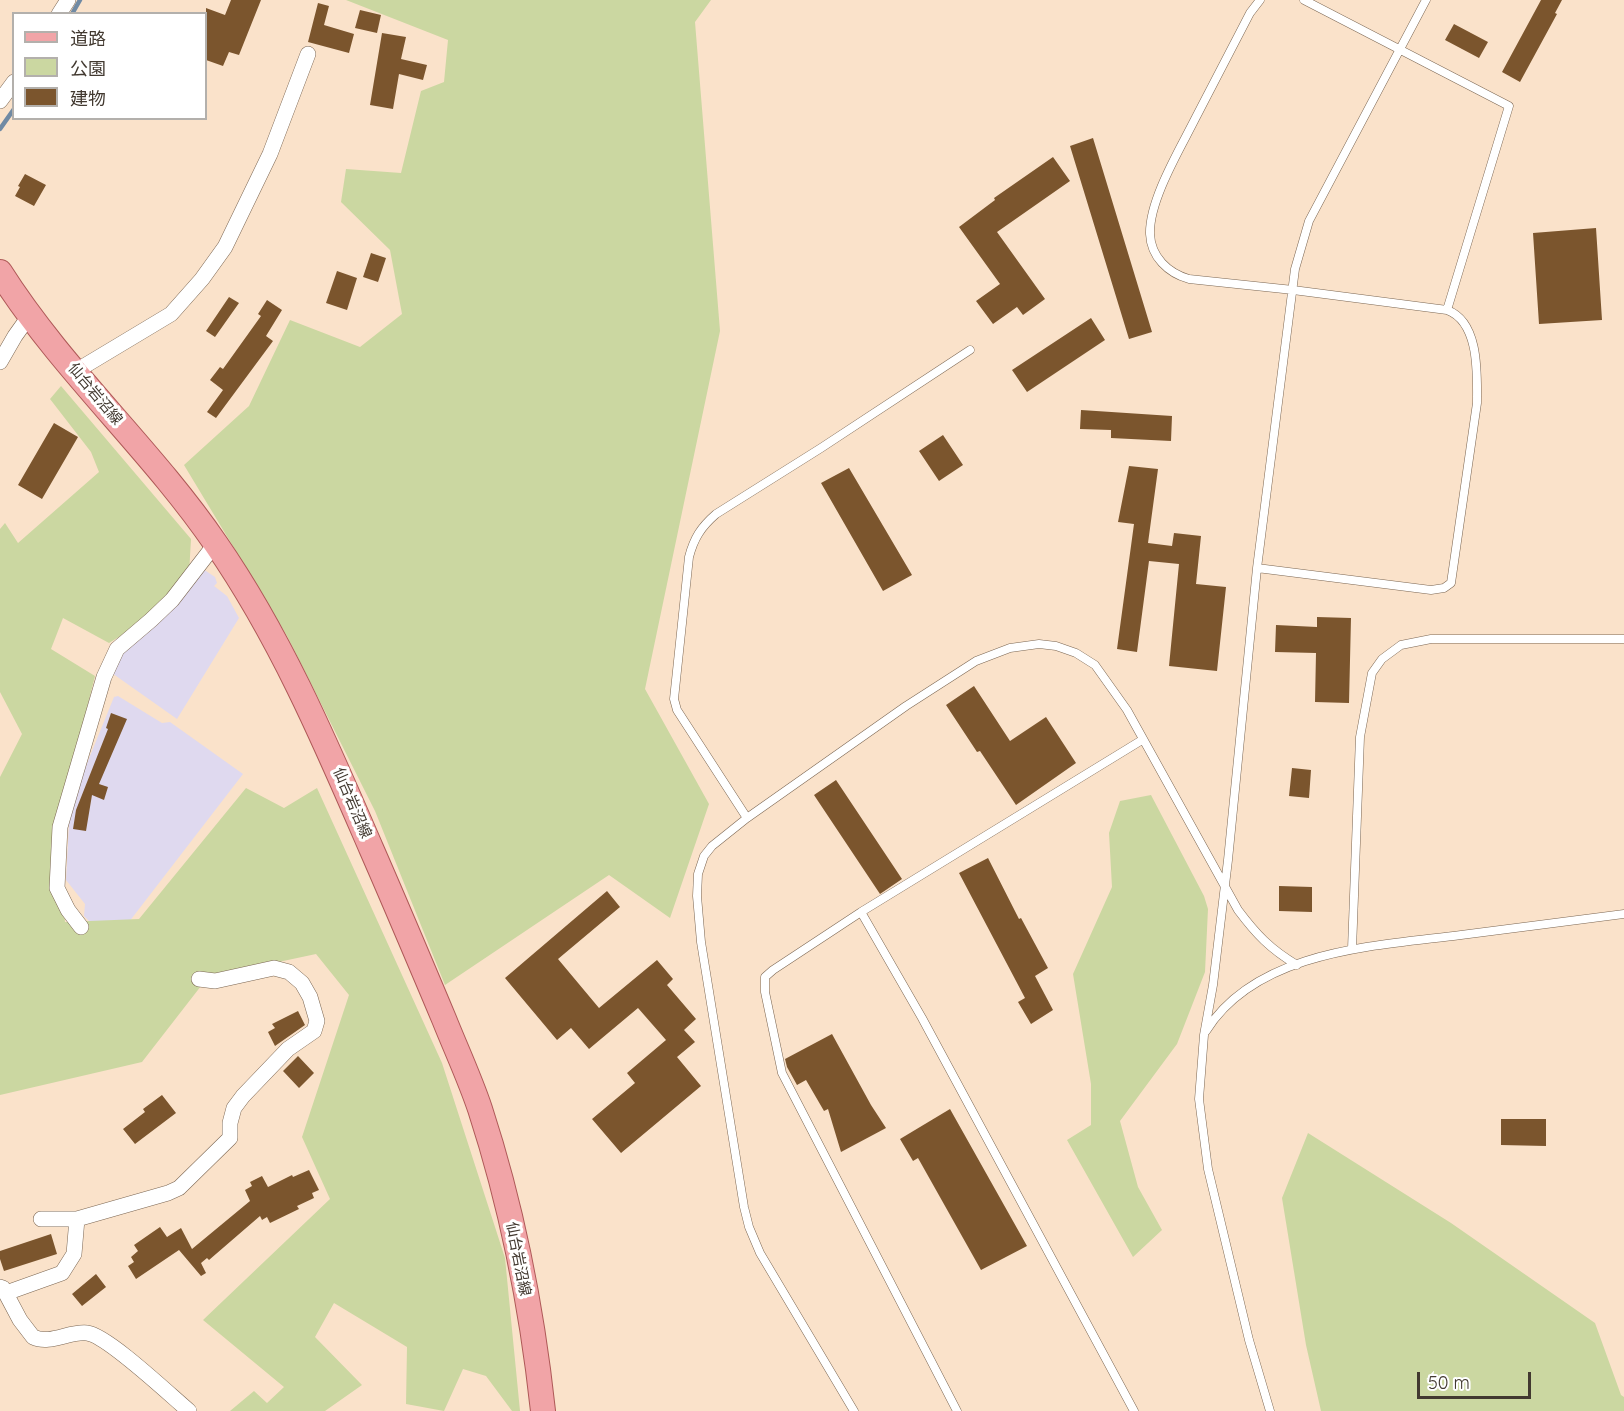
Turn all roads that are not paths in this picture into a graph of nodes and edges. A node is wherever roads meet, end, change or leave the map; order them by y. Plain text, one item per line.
1 (1260, 0) edge
2 (1304, 0) edge
3 (1426, 0) edge
4 (1401, 49) junction
5 (308, 54) dead end
6 (12, 85) edge
7 (0, 101) edge
8 (0, 272) edge
9 (1293, 290) junction
10 (1448, 310) junction
11 (30, 315) junction
12 (970, 350) dead end
13 (0, 362) edge
14 (76, 371) junction
15 (216, 543) junction
16 (1257, 568) junction
17 (1624, 639) edge
18 (1142, 740) junction
19 (747, 818) junction
20 (1225, 885) junction
21 (861, 912) junction
22 (1624, 914) edge
23 (81, 927) dead end
24 (1352, 949) junction
25 (1297, 965) junction
26 (199, 980) dead end
27 (1204, 1035) junction
28 (41, 1219) dead end
29 (77, 1219) junction
30 (3, 1290) edge
31 (189, 1411) edge
32 (543, 1411) edge
33 (854, 1411) edge
34 (957, 1411) edge
35 (1134, 1411) edge
36 (1270, 1411) edge

1 - 9 lane
2 - 4 lane
3 - 4 lane
4 - 9 lane
4 - 10 lane
5 - 14 street
6 - 7 street
8 - 11 main road, 仙台岩沼線
9 - 10 lane
9 - 16 lane
10 - 16 lane
11 - 13 street
11 - 14 main road, 仙台岩沼線
12 - 19 lane
14 - 15 main road, 仙台岩沼線
15 - 23 street
15 - 32 main road, 仙台岩沼線
16 - 20 lane
17 - 24 lane
18 - 19 lane
18 - 20 lane
18 - 21 lane
19 - 33 lane
20 - 25 lane
20 - 27 lane
21 - 34 lane
21 - 35 lane
22 - 24 lane
24 - 25 lane
25 - 27 lane
26 - 29 street
27 - 36 lane
28 - 29 street
29 - 30 street
30 - 31 street

